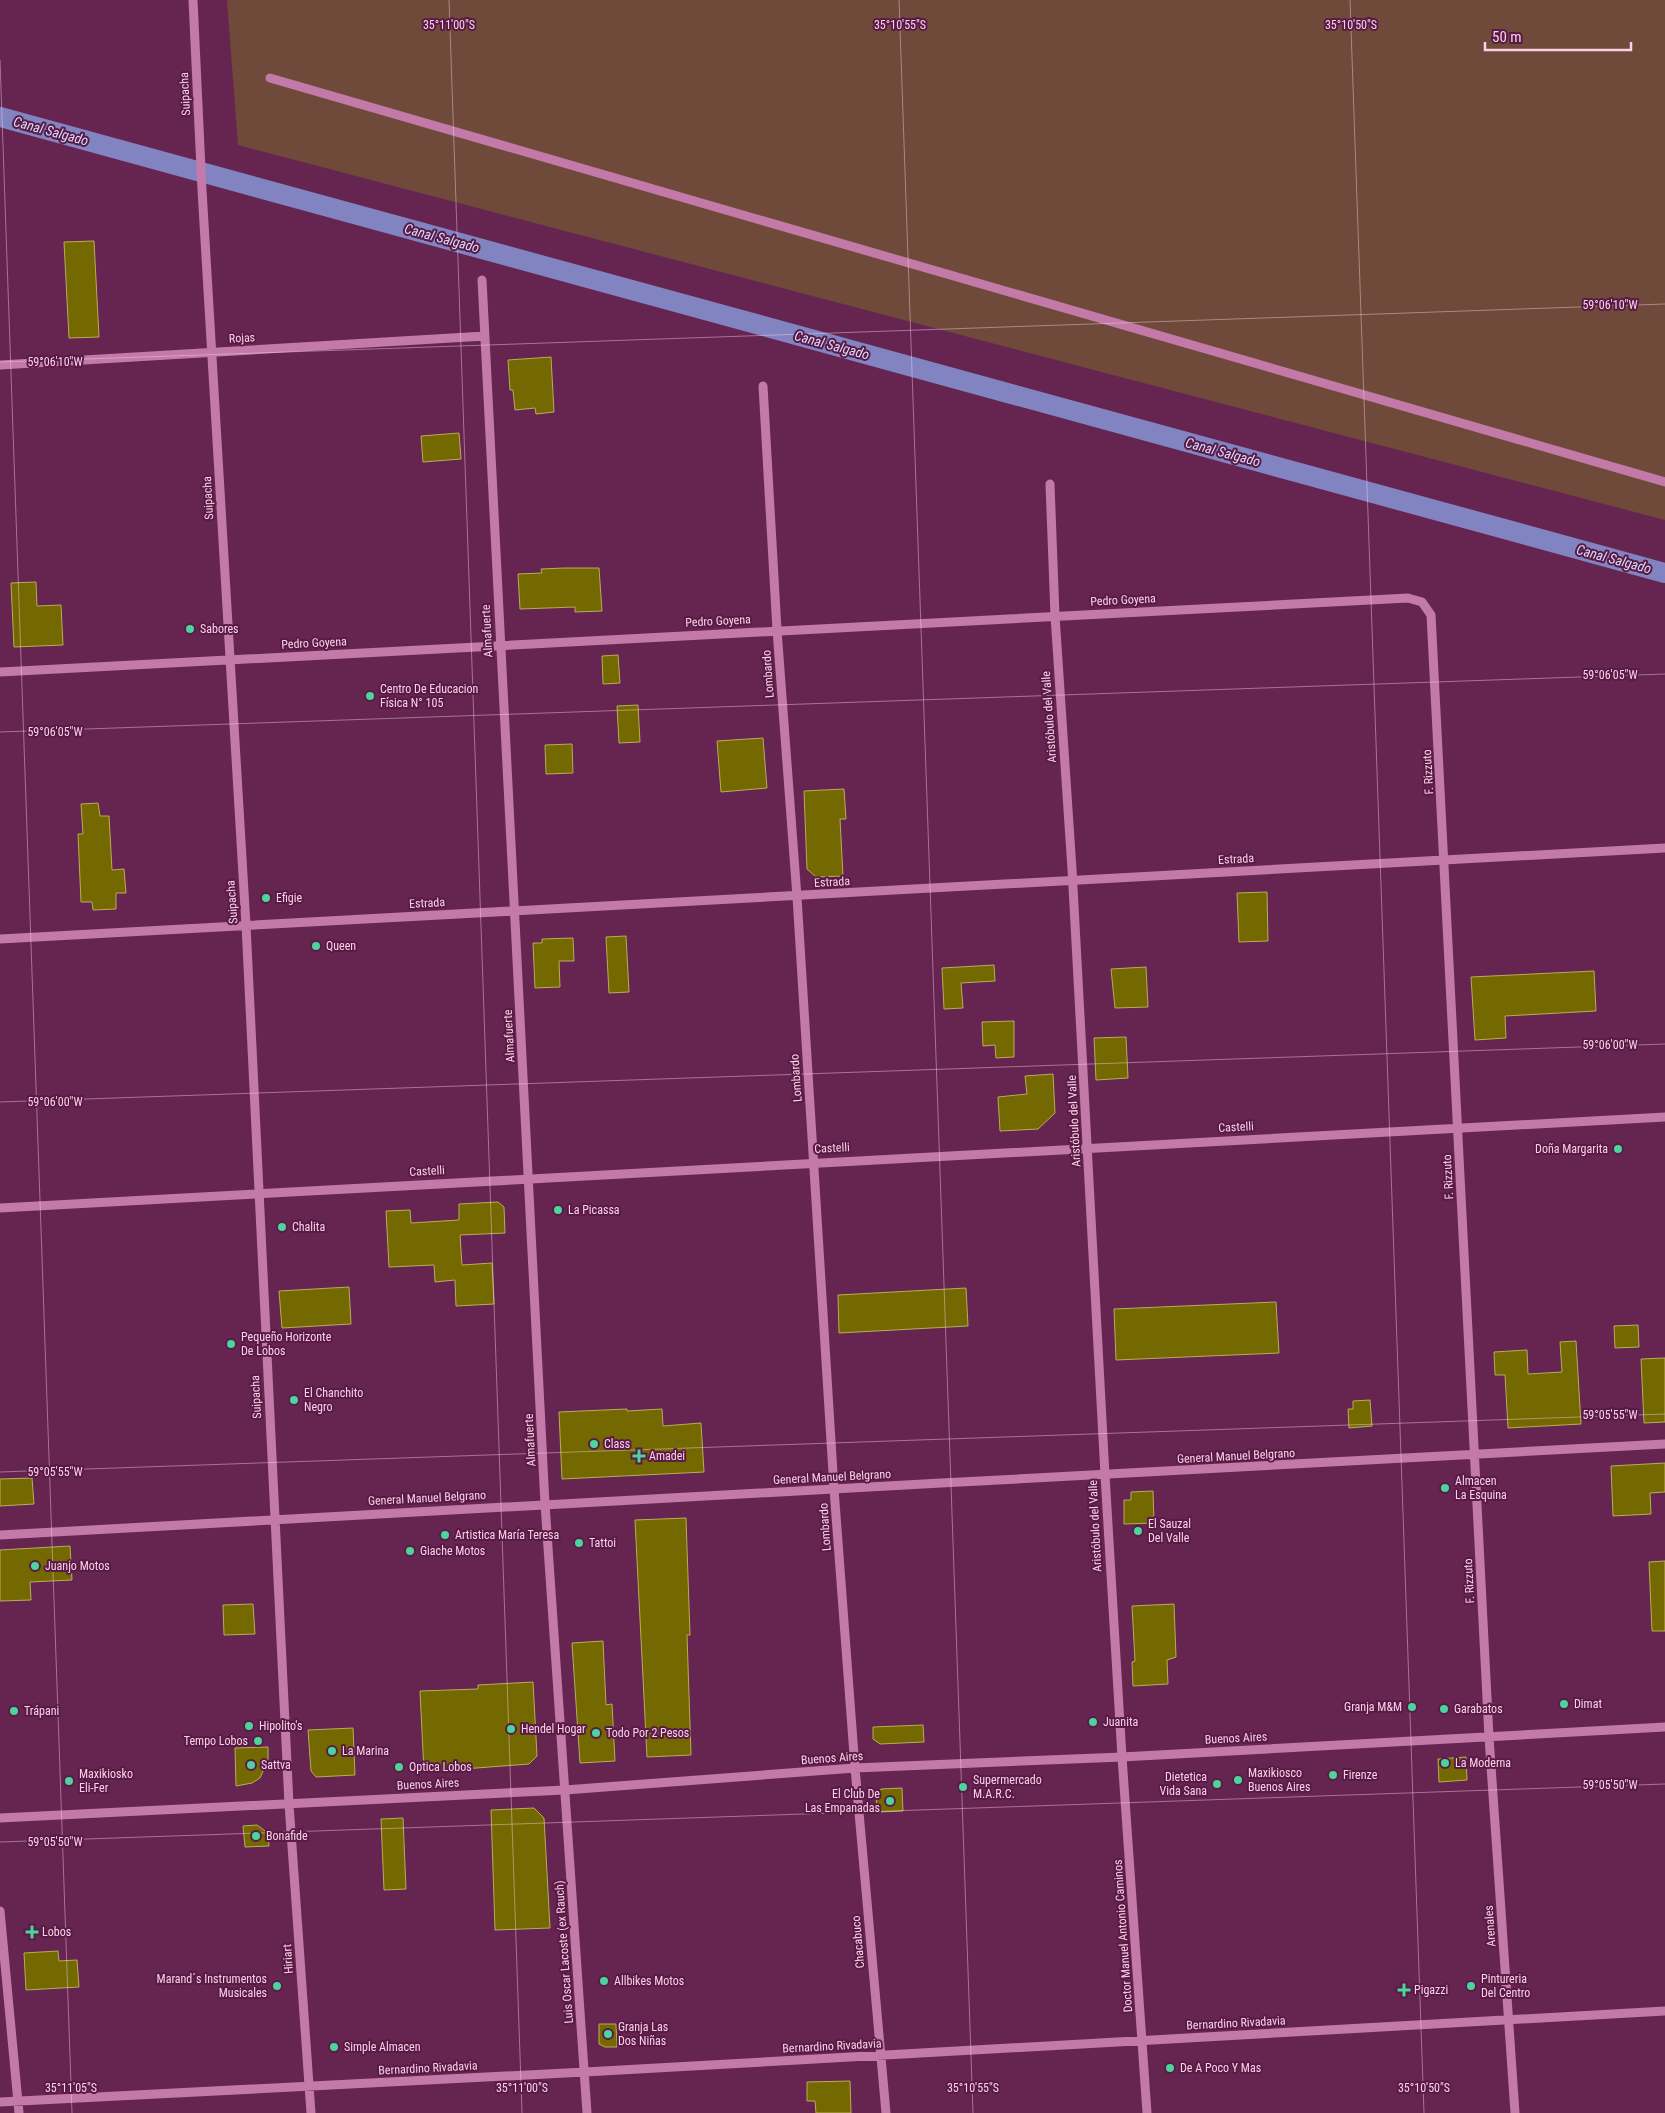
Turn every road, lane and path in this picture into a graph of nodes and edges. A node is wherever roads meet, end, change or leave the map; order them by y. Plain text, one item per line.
1 (193, 0) edge
2 (270, 78) dead end
3 (482, 280) dead end
4 (485, 336) junction
5 (212, 353) junction
6 (0, 365) edge
7 (763, 386) dead end
8 (1665, 482) edge
9 (1050, 484) dead end
10 (1431, 615) joint
11 (1055, 616) junction
12 (777, 630) junction
13 (500, 646) junction
14 (229, 660) junction
15 (0, 672) edge
16 (1665, 848) edge
17 (1445, 861) junction
18 (1072, 880) junction
19 (797, 896) junction
20 (514, 912) junction
21 (246, 925) junction
22 (0, 939) edge
23 (1665, 1117) edge
24 (1459, 1129) junction
25 (1088, 1147) junction
26 (814, 1162) junction
27 (529, 1178) junction
28 (258, 1193) junction
29 (0, 1208) edge
30 (1665, 1444) edge
31 (1475, 1455) junction
32 (1105, 1476) junction
33 (834, 1489) junction
34 (545, 1504) junction
35 (276, 1519) junction
36 (0, 1536) edge
37 (1665, 1727) edge
38 (1489, 1737) junction
39 (1122, 1757) junction
40 (854, 1768) junction
41 (565, 1790) junction
42 (290, 1804) junction
43 (0, 1818) edge
44 (0, 1911) edge
45 (1665, 2011) edge
46 (1510, 2021) junction
47 (1143, 2041) junction
48 (880, 2056) junction
49 (585, 2072) junction
50 (310, 2087) junction
51 (18, 2101) junction
52 (0, 2102) edge
53 (19, 2113) edge
54 (311, 2113) edge
55 (587, 2113) edge
56 (886, 2113) edge
57 (1147, 2113) edge
58 (1515, 2113) edge

1 - 5 street, Suipacha
2 - 8 street
3 - 4 street, Almafuerte
4 - 5 street, Rojas
4 - 13 street, Almafuerte
5 - 6 street, Rojas
5 - 14 street, Suipacha
7 - 12 street, Lombardo
9 - 11 street, Aristóbulo del Valle
10 - 11 street, Pedro Goyena
10 - 17 street, F. Rizzuto
11 - 12 street, Pedro Goyena
11 - 18 street, Aristóbulo del Valle
12 - 13 street, Pedro Goyena
12 - 19 street, Lombardo
13 - 14 street, Pedro Goyena
13 - 20 street, Almafuerte
14 - 15 street, Pedro Goyena
14 - 21 street, Suipacha
16 - 17 street, Estrada
17 - 18 street, Estrada
17 - 24 street, F. Rizzuto
18 - 19 street, Estrada
18 - 25 street, Aristóbulo del Valle
19 - 20 street, Estrada
19 - 26 street, Lombardo
20 - 21 street, Estrada
20 - 27 street, Almafuerte
21 - 22 street, Estrada
21 - 28 street, Suipacha
23 - 24 street, Castelli
24 - 25 street, Castelli
24 - 31 street, F. Rizzuto
25 - 26 street, Castelli
25 - 32 street, Aristóbulo del Valle
26 - 27 street, Castelli
26 - 33 street, Lombardo
27 - 28 street, Castelli
27 - 34 street, Almafuerte
28 - 29 street, Castelli
28 - 35 street, Suipacha
30 - 31 street, General Manuel Belgrano
31 - 32 street, General Manuel Belgrano
31 - 38 street, F. Rizzuto
32 - 33 street, General Manuel Belgrano
32 - 39 street, Aristóbulo del Valle
33 - 34 street, General Manuel Belgrano
33 - 40 street, Lombardo
34 - 35 street, General Manuel Belgrano
34 - 41 street, Almafuerte
35 - 36 street, General Manuel Belgrano
35 - 42 street, Suipacha
37 - 38 street, Buenos Aires
38 - 39 street, Buenos Aires
38 - 46 street, Arenales
39 - 40 street, Buenos Aires
39 - 47 street, Doctor Manuel Antonio Caminos
40 - 41 street, Buenos Aires
40 - 48 street, Chacabuco
41 - 42 street, Buenos Aires
41 - 49 street, Luis Oscar Lacoste (ex Rauch)
42 - 43 street, Buenos Aires
42 - 50 street, Hiriart
44 - 51 street
45 - 46 street, Bernardino Rivadavia
46 - 47 street, Bernardino Rivadavia
46 - 58 street, Arenales
47 - 48 street, Bernardino Rivadavia
47 - 57 street, Doctor Manuel Antonio Caminos
48 - 49 street, Bernardino Rivadavia
48 - 56 street, Chacabuco
49 - 50 street, Bernardino Rivadavia
49 - 55 street, Luis Oscar Lacoste (ex Rauch)
50 - 51 street, Bernardino Rivadavia
50 - 54 street, Hiriart
51 - 52 street, Bernardino Rivadavia
51 - 53 street

